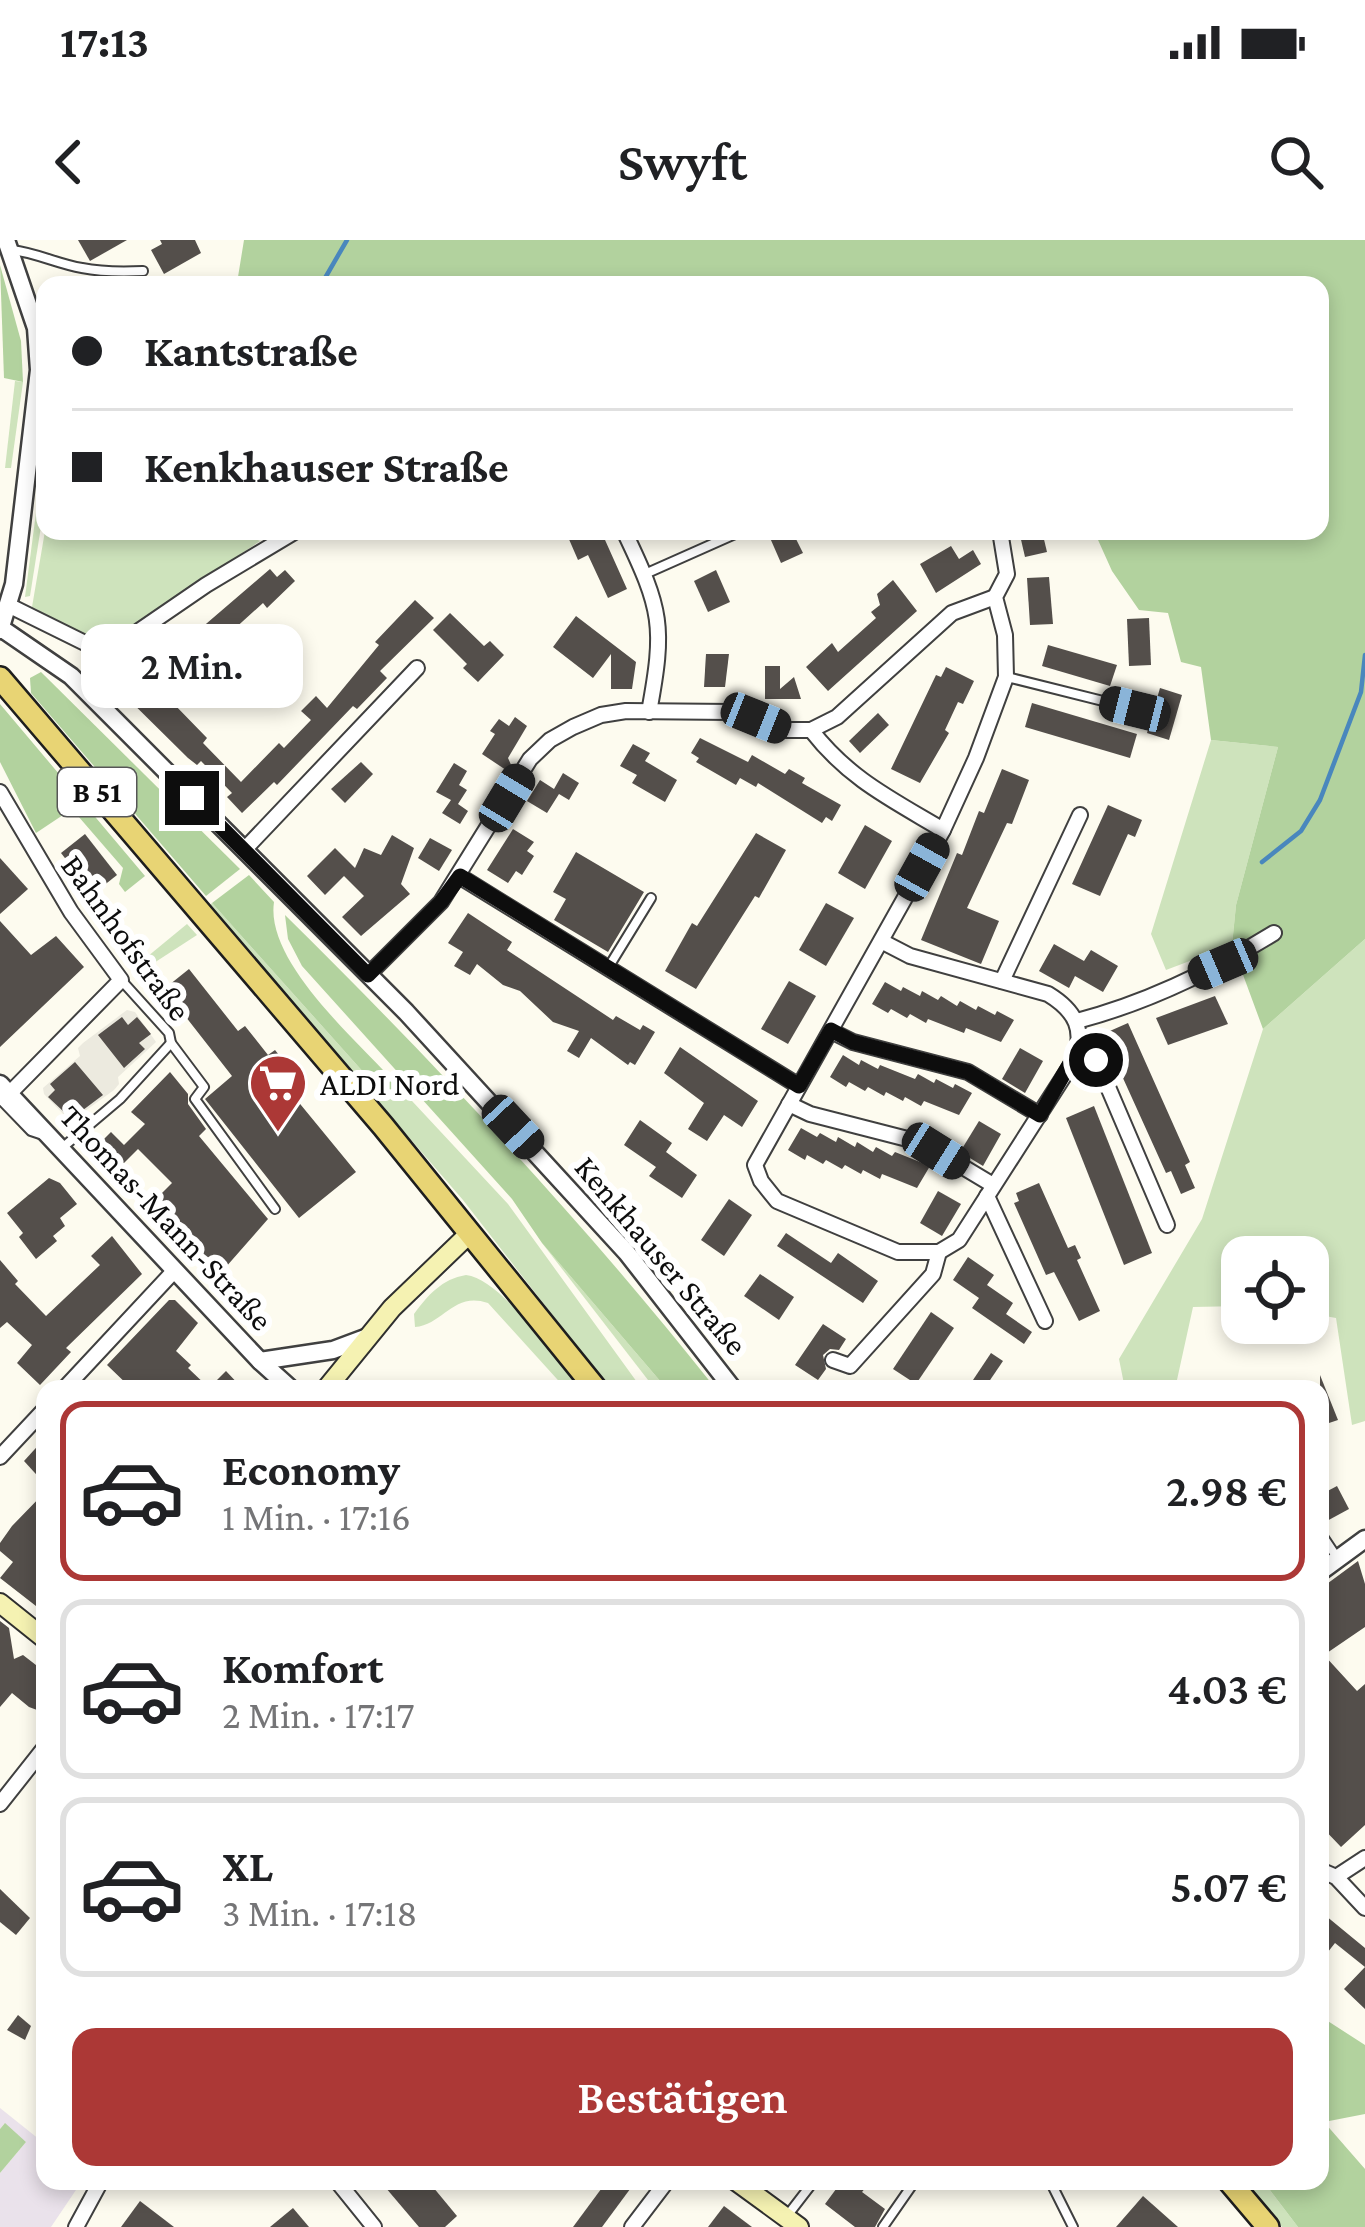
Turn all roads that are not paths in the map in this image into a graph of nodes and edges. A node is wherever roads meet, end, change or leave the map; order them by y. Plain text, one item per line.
1 (8, 245) edge
2 (143, 271) dead end
3 (36, 328) edge
4 (36, 394) edge
5 (281, 540) edge
6 (628, 540) edge
7 (722, 540) edge
8 (1001, 540) edge
9 (645, 574) junction
10 (995, 597) junction
11 (10, 606) junction
12 (1, 629) edge
13 (417, 668) dead end
14 (1006, 677) junction
15 (1, 680) edge
16 (1135, 709) dead end
17 (649, 712) junction
18 (812, 730) junction
19 (0, 792) edge
20 (1080, 815) dead end
21 (6, 818) edge
22 (943, 830) junction
23 (244, 850) junction
24 (460, 876) junction
25 (651, 898) dead end
26 (1274, 933) dead end
27 (881, 941) junction
28 (608, 968) junction
29 (368, 975) junction
30 (121, 980) junction
31 (1002, 981) junction
32 (1077, 1021) junction
33 (831, 1030) junction
34 (172, 1043) junction
35 (1080, 1046) junction
36 (799, 1086) junction
37 (3, 1092) edge
38 (789, 1104) junction
39 (1040, 1115) junction
40 (59, 1144) junction
41 (990, 1190) junction
42 (275, 1209) dead end
43 (1167, 1225) dead end
44 (470, 1233) junction
45 (939, 1252) junction
46 (176, 1270) junction
47 (1045, 1321) dead end
48 (365, 1338) junction
49 (260, 1360) junction
50 (833, 1360) dead end
51 (72, 1380) edge
52 (281, 1380) edge
53 (333, 1380) edge
54 (589, 1380) edge
55 (727, 1380) edge
56 (36, 1419) edge
57 (0, 1457) edge
58 (1365, 1539) edge
59 (1329, 1545) edge
60 (1338, 1558) junction
61 (1329, 1565) edge
62 (0, 1603) edge
63 (36, 1632) edge
64 (36, 1759) edge
65 (0, 1804) edge
66 (1365, 1858) edge
67 (1329, 1873) edge
68 (1336, 1876) junction
69 (1329, 1881) edge
70 (1365, 1908) edge
71 (96, 2190) edge
72 (344, 2190) edge
73 (661, 2190) edge
74 (749, 2190) edge
75 (809, 2190) edge
76 (909, 2190) edge
77 (1056, 2190) edge
78 (1237, 2190) edge
79 (793, 2222) edge
80 (76, 2227) edge
81 (374, 2227) edge
82 (632, 2227) edge
83 (883, 2227) edge
84 (1073, 2227) edge
85 (1268, 2227) edge

1 - 2 lane
1 - 3 street
4 - 11 street
5 - 11 street
6 - 9 street
7 - 9 lane
8 - 10 street
9 - 17 street
10 - 14 street
10 - 18 street
11 - 12 street
12 - 23 street, Kenkhauser Straße
13 - 23 street
14 - 16 lane
14 - 22 street
15 - 44 main road, B 51
17 - 18 street
17 - 24 street
18 - 22 street
19 - 21 street, Bahnhofstraße
20 - 31 street
21 - 30 street, Bahnhofstraße
22 - 27 street
23 - 29 street, Kenkhauser Straße
24 - 28 street
24 - 29 street
25 - 28 lane
26 - 32 street
27 - 31 street
27 - 33 street
28 - 36 street
29 - 55 street, Kenkhauser Straße
30 - 34 lane, Bahnhofstraße
30 - 37 street
31 - 32 street
32 - 35 street
33 - 36 street
33 - 39 street
34 - 40 lane, Bahnhofstraße
34 - 42 lane
35 - 39 street
35 - 43 street
36 - 38 street
37 - 40 street, Thomas-Mann-Straße
38 - 41 street
38 - 45 street
39 - 41 street
40 - 46 street, Thomas-Mann-Straße
41 - 45 street
41 - 47 street
44 - 48 main road
44 - 54 main road, B 51
45 - 50 street
46 - 49 street, Thomas-Mann-Straße
46 - 51 street
48 - 49 street
48 - 53 main road
49 - 52 street, Thomas-Mann-Straße
56 - 57 street
58 - 60 street
59 - 60 lane
60 - 61 street
62 - 63 main road
64 - 65 street
66 - 68 street
67 - 68 street
68 - 69 lane
68 - 70 street
71 - 80 street
72 - 81 street
73 - 82 street
74 - 79 main road
75 - 79 lane
76 - 83 lane
77 - 84 lane
78 - 85 main road

